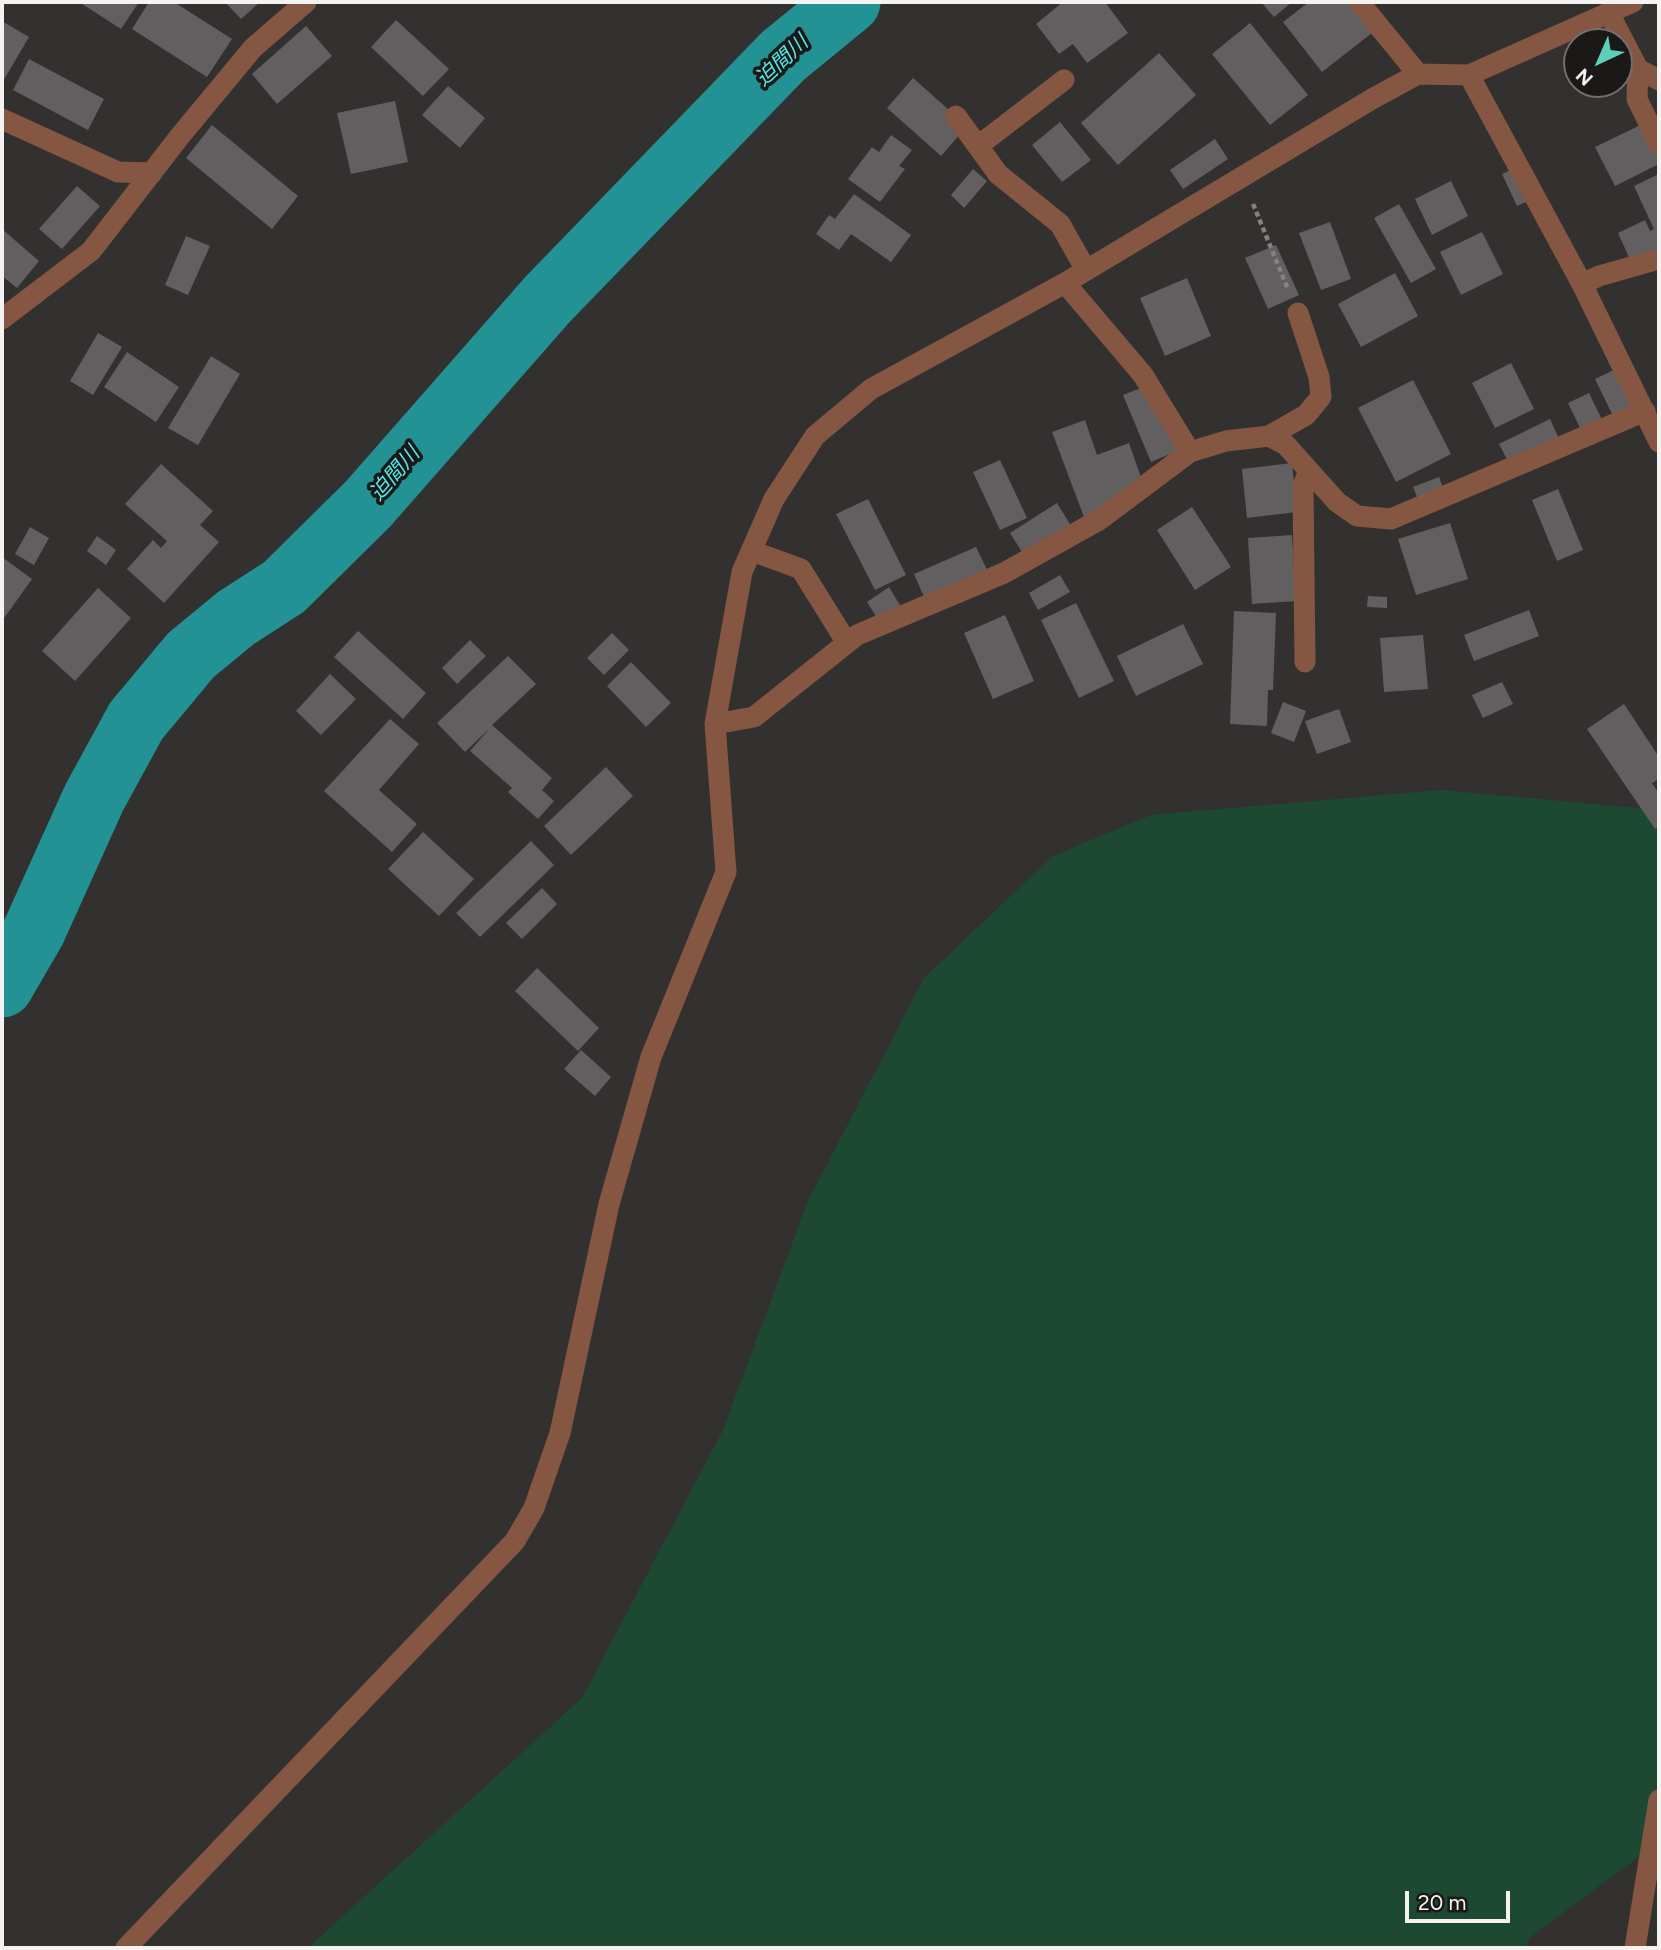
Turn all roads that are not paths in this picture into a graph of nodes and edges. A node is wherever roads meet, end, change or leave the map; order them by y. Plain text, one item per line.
1 (306, 2) edge
2 (1359, 2) edge
3 (1633, 2) edge
4 (1609, 13) junction
5 (1638, 69) junction
6 (1418, 74) junction
7 (1469, 75) junction
8 (1064, 80) dead end
9 (1659, 80) edge
10 (956, 116) dead end
11 (2, 119) edge
12 (1659, 144) edge
13 (978, 146) junction
14 (152, 173) junction
15 (1659, 259) edge
16 (1086, 270) junction
17 (1065, 283) junction
18 (1582, 284) junction
19 (1298, 313) road end
20 (2, 319) edge
21 (1645, 411) junction
22 (1269, 436) junction
23 (1659, 442) edge
24 (1190, 452) junction
25 (1309, 471) junction
26 (752, 551) junction
27 (847, 643) junction
28 (1306, 662) dead end
29 (715, 724) junction
30 (1659, 1800) edge
31 (126, 1948) edge
32 (1635, 1948) edge

1 - 14 street
2 - 6 street
3 - 4 street
4 - 5 street
4 - 7 street
5 - 9 street
5 - 12 street
6 - 7 street
6 - 16 street
7 - 18 street
8 - 13 street
10 - 13 street
11 - 14 street
13 - 16 street
14 - 20 street
15 - 18 street
16 - 17 street
17 - 24 street
17 - 26 street
18 - 21 street
19 - 22 street
21 - 23 street
21 - 25 street
22 - 24 street
22 - 25 street
24 - 27 street
25 - 28 street
26 - 27 street
26 - 29 street
27 - 29 street
29 - 31 street
30 - 32 street

